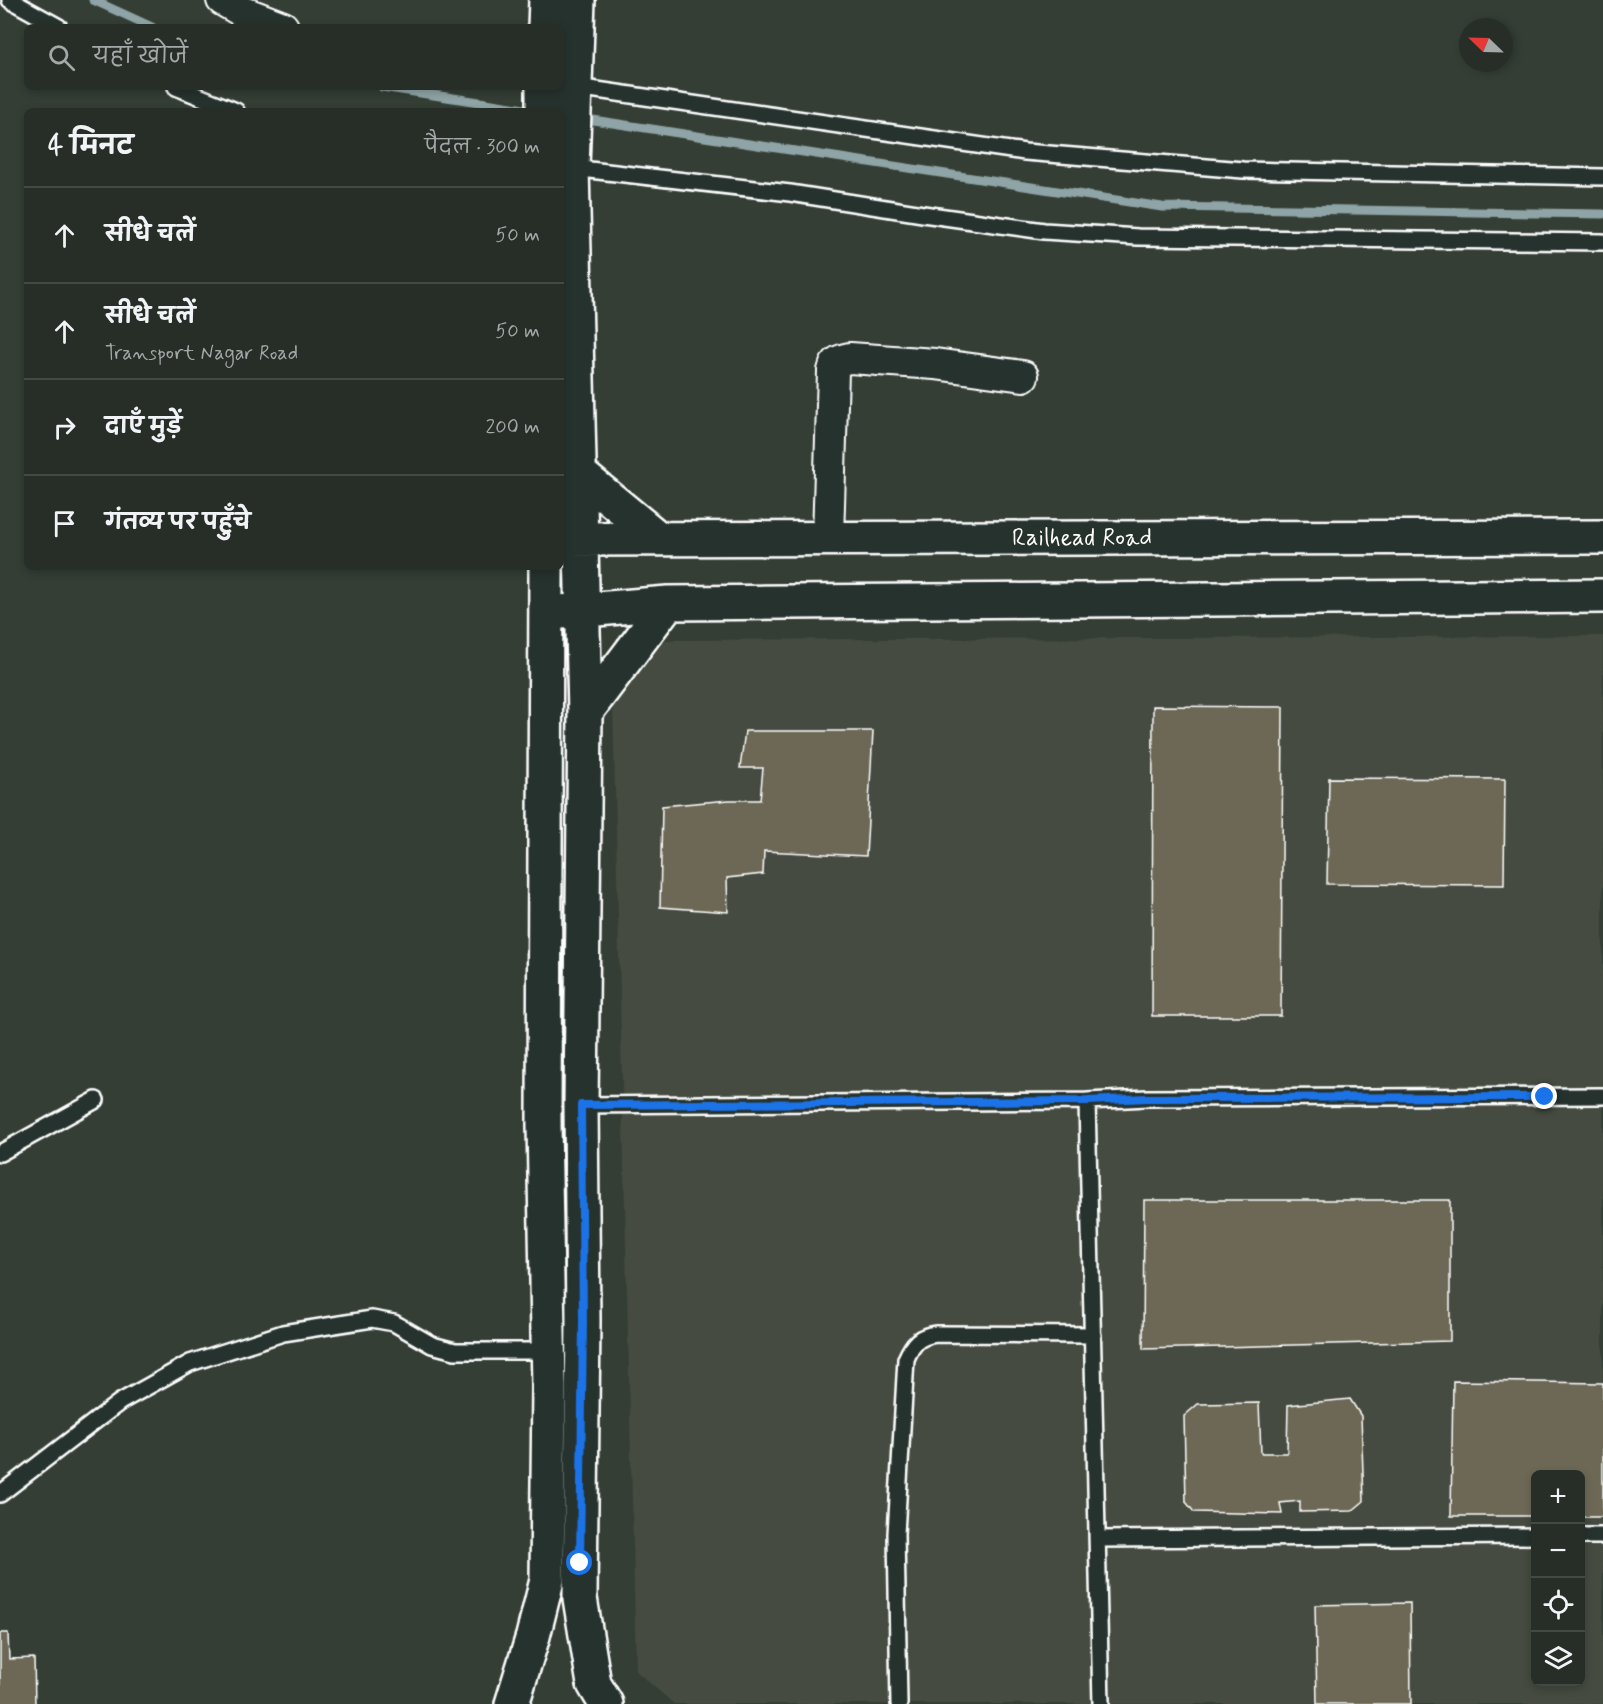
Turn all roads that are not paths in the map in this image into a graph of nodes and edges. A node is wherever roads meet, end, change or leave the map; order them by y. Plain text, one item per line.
1 (10, 0) edge
2 (222, 0) edge
3 (546, 0) edge
4 (578, 0) edge
5 (54, 24) edge
6 (275, 24) edge
7 (545, 24) edge
8 (184, 90) edge
9 (575, 91) junction
10 (228, 108) edge
11 (573, 161) junction
12 (1603, 177) edge
13 (1603, 242) edge
14 (1023, 376) dead end
15 (579, 473) junction
16 (1603, 537) edge
17 (571, 538) edge
18 (658, 538) junction
19 (828, 538) junction
20 (546, 570) edge
21 (1603, 596) edge
22 (668, 603) junction
23 (582, 610) junction
24 (546, 614) junction
25 (585, 713) junction
26 (1603, 1096) edge
27 (96, 1100) dead end
28 (1088, 1101) junction
29 (581, 1105) junction
30 (0, 1154) edge
31 (1093, 1335) junction
32 (549, 1351) junction
33 (0, 1494) edge
34 (1531, 1536) edge
35 (1585, 1536) edge
36 (1603, 1536) edge
37 (1098, 1539) junction
38 (512, 1704) edge
39 (606, 1704) edge
40 (899, 1704) edge
41 (1101, 1704) edge

1 - 5 lane
2 - 6 street
3 - 7 main road
4 - 9 main road
8 - 10 lane
9 - 11 main road
9 - 12 lane
11 - 13 lane
11 - 15 main road
14 - 19 street
15 - 17 main road
15 - 18 main road
16 - 19 main road, Railhead Road
17 - 18 main road, Railhead Road
17 - 23 main road
18 - 19 main road, Railhead Road
20 - 24 main road
21 - 22 main road
22 - 23 main road
22 - 25 main road
23 - 24 main road
23 - 25 main road
24 - 32 main road
25 - 29 main road
26 - 28 lane
27 - 30 lane
28 - 29 lane
28 - 31 lane
29 - 39 main road
31 - 37 lane
31 - 40 lane
32 - 33 lane
32 - 38 main road
34 - 37 lane
35 - 36 lane
37 - 41 lane

